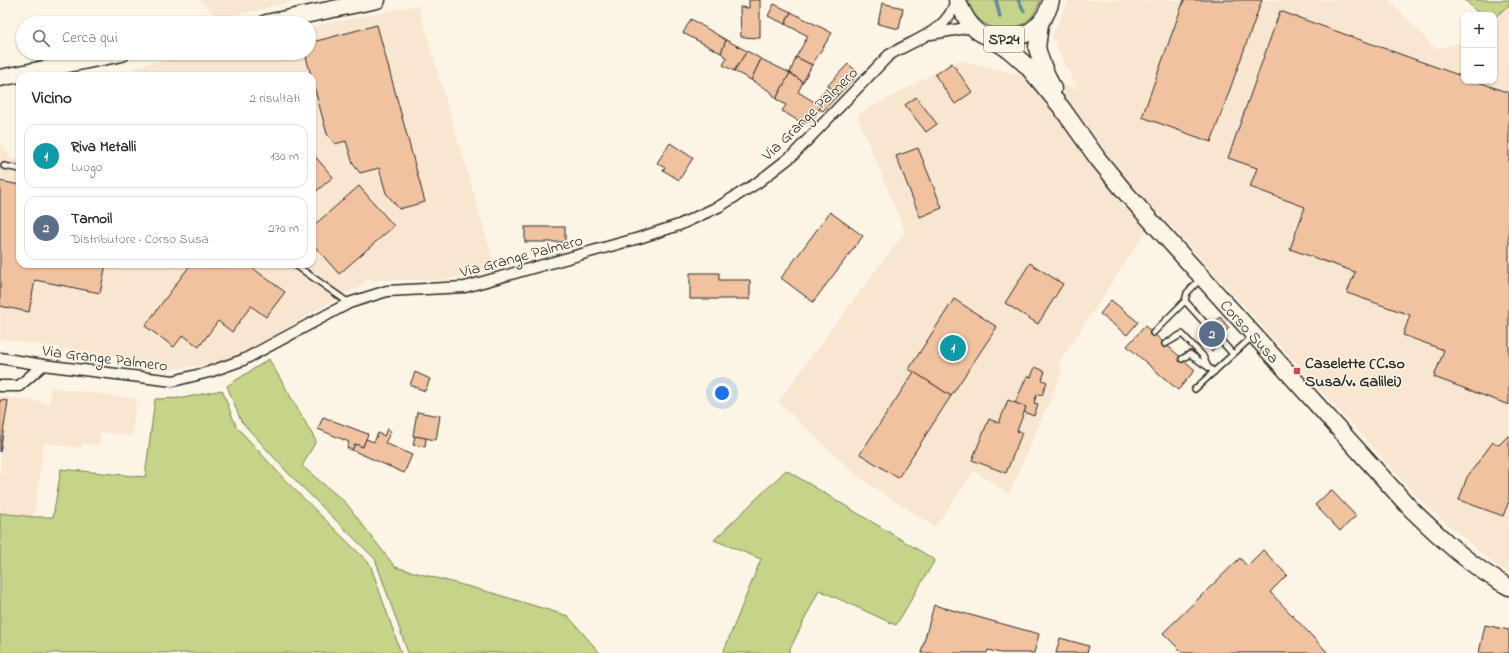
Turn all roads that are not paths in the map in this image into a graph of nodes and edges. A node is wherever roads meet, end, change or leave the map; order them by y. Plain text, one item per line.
1 (377, 0) edge
2 (957, 0) edge
3 (1051, 0) edge
4 (300, 16) edge
5 (1040, 24) junction
6 (972, 27) junction
7 (927, 35) junction
8 (992, 39) junction
9 (88, 60) edge
10 (29, 72) edge
11 (16, 75) edge
12 (0, 78) edge
13 (1061, 106) junction
14 (4, 166) dead end
15 (16, 168) edge
16 (300, 268) edge
17 (1201, 278) junction
18 (1186, 301) junction
19 (349, 303) junction
20 (1153, 333) dead end
21 (1254, 336) junction
22 (1165, 344) dead end
23 (1233, 354) junction
24 (0, 358) edge
25 (1182, 358) dead end
26 (43, 365) junction
27 (1207, 365) junction
28 (1214, 372) junction
29 (0, 386) edge
30 (1195, 390) dead end
31 (1509, 587) edge

1 - 4 main road
2 - 6 main road, SP24
2 - 7 street, Via Grange Palmero
3 - 5 main road, SP24
5 - 8 main road, SP24
5 - 13 main road, Corso Susa / SP24
6 - 7 street, Via Grange Palmero
6 - 8 main road, SP24
7 - 19 street, Via Grange Palmero
8 - 13 main road, Corso Susa / SP24
9 - 10 main road
11 - 12 main road
13 - 17 main road, Corso Susa / SP24
14 - 15 lane
16 - 19 lane
17 - 18 lane
17 - 21 main road, Corso Susa / SP24
18 - 20 lane
18 - 23 lane
19 - 26 street, Via Grange Palmero
21 - 23 lane
21 - 31 main road, Corso Susa / SP24
22 - 27 lane
23 - 28 lane
24 - 26 street, Via Grange Palmero
25 - 27 lane
26 - 29 street
27 - 28 lane
28 - 30 lane

